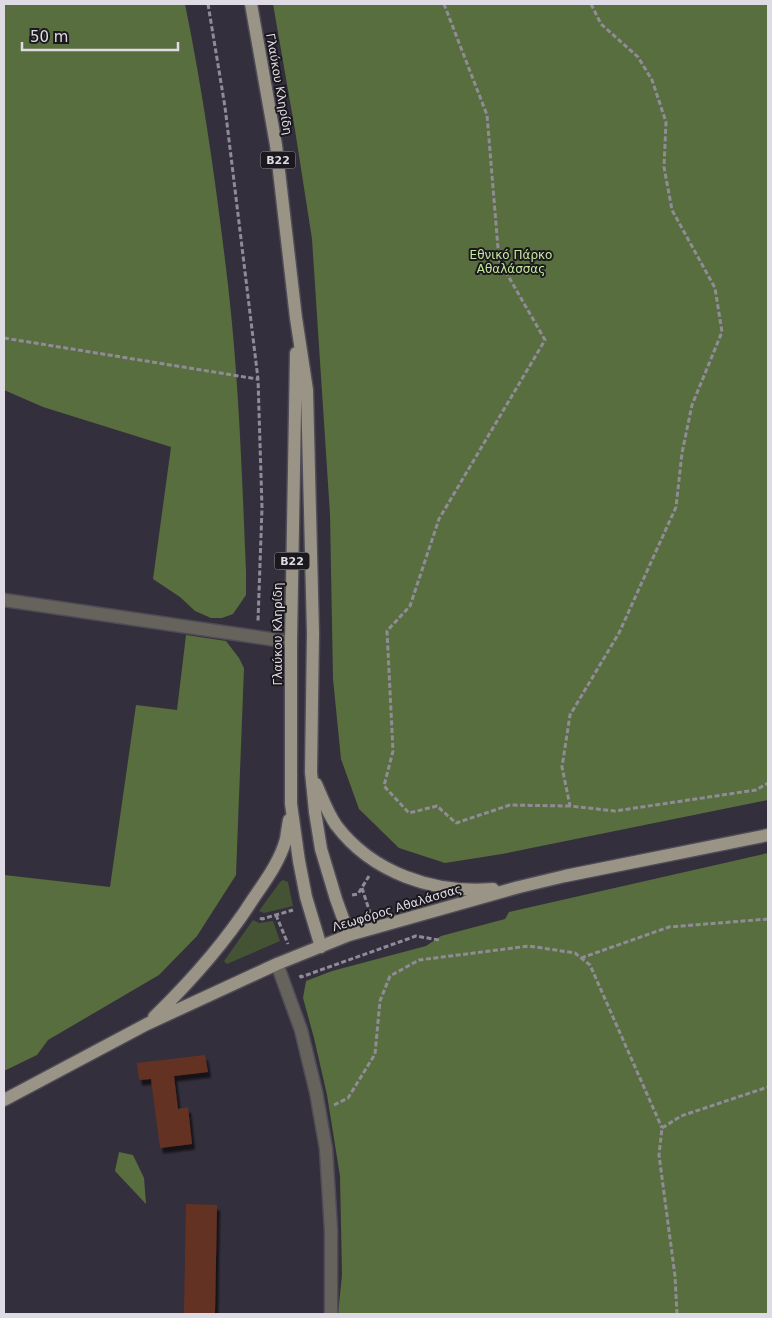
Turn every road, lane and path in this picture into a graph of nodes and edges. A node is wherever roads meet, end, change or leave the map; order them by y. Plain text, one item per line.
1 (208, 4) edge
2 (251, 4) edge
3 (444, 4) edge
4 (591, 4) edge
5 (296, 318) junction
6 (4, 338) edge
7 (258, 379) junction
8 (4, 600) edge
9 (258, 637) junction
10 (291, 642) junction
11 (311, 772) junction
12 (768, 783) edge
13 (291, 804) junction
14 (570, 806) junction
15 (768, 835) edge
16 (519, 886) junction
17 (768, 919) edge
18 (349, 935) junction
19 (439, 940) dead end
20 (321, 947) junction
21 (580, 958) junction
22 (277, 964) junction
23 (301, 977) dead end
24 (147, 1024) junction
25 (768, 1087) edge
26 (4, 1100) edge
27 (319, 1112) junction
28 (662, 1128) junction
29 (331, 1314) edge
30 (677, 1314) edge

1 - 7 path
2 - 5 main road, Γλαύκου Κληρίδη / B22
3 - 14 path
4 - 14 path
5 - 10 main road, Γλαύκου Κληρίδη / B22
5 - 11 main road, Γλαύκου Κληρίδη / B22
6 - 7 path
7 - 9 path
8 - 9 street
9 - 10 street
10 - 13 main road, Γλαύκου Κληρίδη / B22
11 - 16 main road
11 - 18 main road, Γλαύκου Κληρίδη / B22
12 - 14 path
13 - 20 main road, Γλαύκου Κληρίδη / B22
13 - 24 main road
15 - 16 main road, Λεωφόρος Αθαλάσσας
16 - 18 main road, Λεωφόρος Αθαλάσσας
17 - 21 path
18 - 20 main road, Λεωφόρος Αθαλάσσας
19 - 23 path
20 - 22 main road, Λεωφόρος Αθαλάσσας
21 - 27 path
21 - 28 path
22 - 24 main road, Λεωφόρος Αθαλάσσας
22 - 27 street
24 - 26 main road, Λεωφόρος Αθαλάσσας
25 - 28 path
27 - 29 street
28 - 30 path

